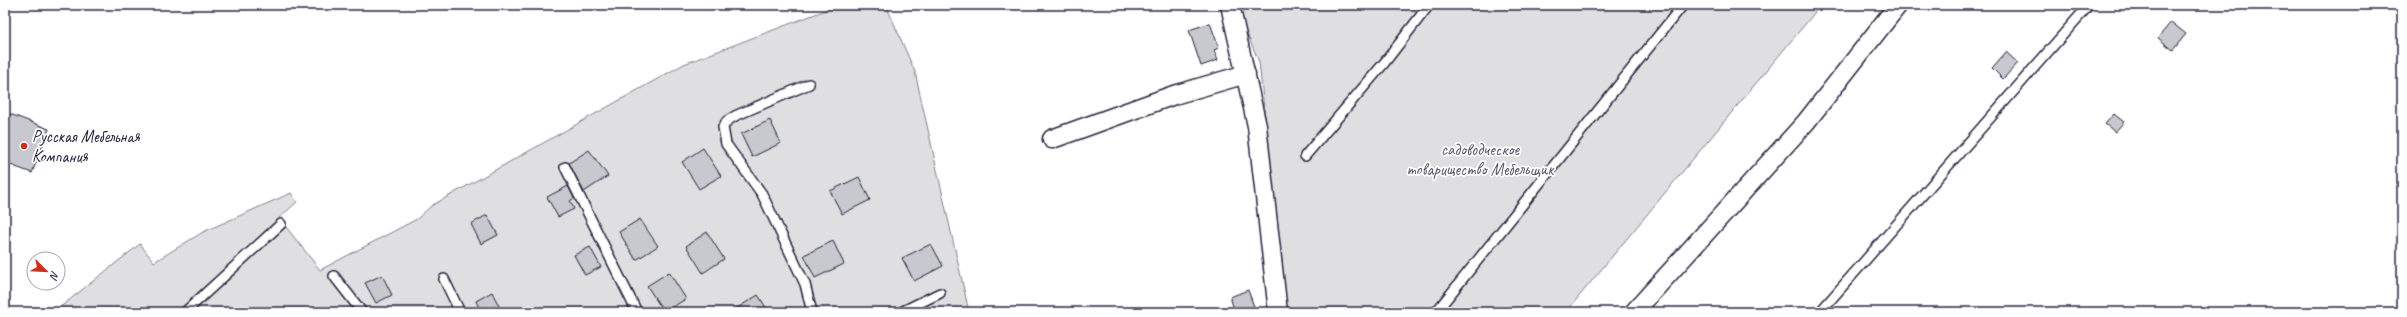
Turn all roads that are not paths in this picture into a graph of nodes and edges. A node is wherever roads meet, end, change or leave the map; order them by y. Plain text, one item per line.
1 (1230, 5) edge
2 (1429, 5) edge
3 (1682, 5) edge
4 (1898, 5) edge
5 (2089, 5) edge
6 (1246, 74) junction
7 (809, 84) dead end
8 (1052, 139) dead end
9 (1305, 156) dead end
10 (565, 167) dead end
11 (281, 224) dead end
12 (334, 276) dead end
13 (444, 279) dead end
14 (940, 293) dead end
15 (185, 312) edge
16 (362, 312) edge
17 (460, 312) edge
18 (637, 312) edge
19 (812, 312) edge
20 (901, 312) edge
21 (1278, 312) edge
22 (1436, 312) edge
23 (1634, 312) edge
24 (1820, 312) edge

1 - 6 street
2 - 9 lane
3 - 22 lane
4 - 23 street
5 - 24 lane
6 - 8 street
6 - 21 street
7 - 19 lane
10 - 18 lane
11 - 15 lane
12 - 16 lane
13 - 17 lane
14 - 20 lane

